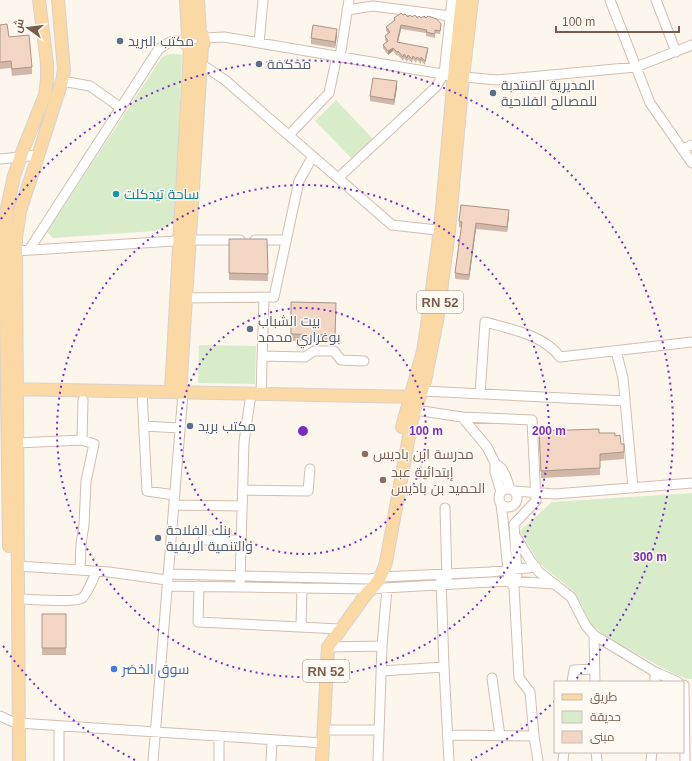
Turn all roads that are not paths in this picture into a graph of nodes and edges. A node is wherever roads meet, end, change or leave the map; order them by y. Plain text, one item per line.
1 (39, 0) edge
2 (58, 0) edge
3 (186, 0) edge
4 (198, 0) edge
5 (263, 0) edge
6 (349, 0) edge
7 (452, 0) edge
8 (462, 0) edge
9 (472, 0) edge
10 (610, 0) edge
11 (656, 0) edge
12 (347, 10) junction
13 (450, 16) junction
14 (195, 40) junction
15 (259, 43) junction
16 (692, 45) edge
17 (676, 52) junction
18 (339, 57) junction
19 (201, 64) junction
20 (636, 67) junction
21 (454, 76) junction
22 (61, 87) junction
23 (46, 90) junction
24 (120, 108) junction
25 (289, 135) junction
26 (692, 145) edge
27 (682, 149) junction
28 (38, 154) junction
29 (21, 156) junction
30 (313, 156) junction
31 (0, 159) edge
32 (692, 163) edge
33 (338, 178) junction
34 (7, 208) junction
35 (20, 211) junction
36 (444, 231) junction
37 (185, 240) junction
38 (286, 240) junction
39 (7, 249) edge
40 (29, 250) junction
41 (264, 297) junction
42 (181, 298) junction
43 (692, 342) edge
44 (616, 351) junction
45 (262, 356) junction
46 (364, 361) dead end
47 (8, 389) edge
48 (142, 392) junction
49 (178, 392) junction
50 (256, 394) junction
51 (480, 394) junction
52 (417, 395) junction
53 (83, 400) dead end
54 (625, 400) junction
55 (411, 410) junction
56 (462, 417) junction
57 (144, 426) junction
58 (180, 428) junction
59 (82, 440) junction
60 (17, 444) junction
61 (310, 469) dead end
62 (8, 476) edge
63 (692, 483) edge
64 (633, 488) junction
65 (243, 490) junction
66 (508, 491) junction
67 (174, 495) junction
68 (535, 496) junction
69 (174, 505) junction
70 (501, 505) junction
71 (242, 506) junction
72 (512, 506) junction
73 (445, 508) dead end
74 (514, 524) junction
75 (514, 534) junction
76 (203, 540) dead end
77 (241, 540) junction
78 (18, 566) junction
79 (536, 567) junction
80 (80, 570) junction
81 (512, 570) junction
82 (97, 571) junction
83 (444, 575) junction
84 (240, 576) junction
85 (167, 580) junction
86 (513, 583) junction
87 (555, 584) junction
88 (444, 585) junction
89 (199, 586) junction
90 (374, 586) junction
91 (240, 587) junction
92 (302, 588) junction
93 (18, 599) junction
94 (301, 627) junction
95 (340, 629) junction
96 (594, 635) junction
97 (382, 646) junction
98 (328, 647) junction
99 (444, 667) junction
100 (594, 669) junction
101 (381, 671) junction
102 (655, 672) junction
103 (492, 678) dead end
104 (572, 681) edge
105 (595, 681) edge
106 (655, 681) edge
107 (677, 681) edge
108 (684, 684) edge
109 (688, 708) edge
110 (10, 720) edge
111 (59, 726) junction
112 (323, 730) junction
113 (379, 730) junction
114 (155, 732) junction
115 (448, 735) junction
116 (219, 736) junction
117 (500, 736) junction
118 (534, 736) junction
119 (272, 740) junction
120 (322, 743) junction
121 (684, 747) edge
122 (12, 761) edge
123 (18, 761) edge
124 (59, 761) edge
125 (153, 761) edge
126 (219, 761) edge
127 (270, 761) edge
128 (322, 761) edge
129 (378, 761) edge
130 (449, 761) edge
131 (538, 761) edge
132 (685, 761) edge

1 - 23 main road
2 - 22 main road
3 - 14 main road
4 - 14 main road
5 - 15 street
6 - 12 street
7 - 13 street
8 - 21 main road, RN 52
9 - 21 main road, RN 52
10 - 20 street
11 - 17 street
12 - 13 street
12 - 18 street
13 - 21 street
14 - 15 street
14 - 19 main road
14 - 24 street
14 - 37 main road
15 - 18 street
16 - 17 street
17 - 20 street
18 - 21 street
18 - 25 street
19 - 25 street
19 - 37 main road
20 - 21 street
20 - 27 street
21 - 33 street
21 - 36 main road, RN 52
22 - 23 main road
22 - 24 street
22 - 28 main road
23 - 29 main road
24 - 40 street
25 - 30 street
26 - 27 street
27 - 32 street
28 - 29 street
28 - 35 main road
29 - 31 street
29 - 34 main road
30 - 33 street
30 - 38 street
33 - 36 street
34 - 35 main road
34 - 39 main road
35 - 39 main road
36 - 52 main road, RN 52
37 - 38 street
37 - 40 street
37 - 42 main road
38 - 41 street
39 - 40 street
39 - 47 main road
41 - 42 street
41 - 45 street
42 - 49 main road
43 - 44 street
44 - 51 street
44 - 54 street
45 - 46 street
45 - 50 street
47 - 48 main road
47 - 60 main road
47 - 62 main road
48 - 49 main road
48 - 57 street
49 - 50 main road
49 - 58 street
50 - 52 main road
50 - 65 street
51 - 52 street
51 - 54 street
52 - 55 main road, RN 52
53 - 59 street
54 - 64 street
55 - 56 street
55 - 90 main road, RN 52
56 - 66 street
56 - 68 street
57 - 58 street
57 - 67 street
58 - 67 street
59 - 60 street
59 - 80 street
60 - 62 main road
61 - 65 street
62 - 78 main road
62 - 110 main road
63 - 64 street
64 - 68 street
65 - 71 street
66 - 68 street
66 - 70 street
66 - 72 street
67 - 69 street
68 - 72 street
68 - 74 street
69 - 71 street
69 - 85 street
70 - 72 street
70 - 81 street
71 - 77 street
72 - 74 street
73 - 83 street
74 - 75 street
75 - 79 street
75 - 81 street
76 - 77 street
77 - 84 street
78 - 80 street
78 - 93 main road
79 - 81 street
79 - 87 street
80 - 82 street
81 - 83 street
81 - 86 street
82 - 85 street
82 - 93 street
83 - 88 street
83 - 90 street
84 - 85 street
84 - 90 street
84 - 91 street
85 - 89 street
85 - 114 street
86 - 87 street
86 - 88 street
86 - 118 street
87 - 96 street
88 - 90 street
88 - 99 street
89 - 91 street
89 - 94 street
90 - 92 street
90 - 95 main road, RN 52
90 - 97 street
91 - 92 street
92 - 94 street
93 - 110 main road
94 - 95 street
95 - 98 main road, RN 52
96 - 100 street
96 - 102 street
97 - 98 street
97 - 101 street
98 - 112 main road, RN 52
99 - 101 street
99 - 115 street
100 - 104 street
100 - 105 street
101 - 113 street
102 - 106 street
102 - 107 street
103 - 117 street
108 - 109 street
109 - 121 street
110 - 111 street
110 - 122 main road
110 - 123 main road
111 - 114 street
111 - 124 street
112 - 113 street
112 - 120 main road, RN 52
113 - 129 street
114 - 116 street
114 - 125 street
115 - 117 street
115 - 130 street
116 - 119 street
116 - 126 street
117 - 118 street
118 - 131 street
119 - 120 street
119 - 127 street
120 - 128 main road, RN 52
121 - 132 street

